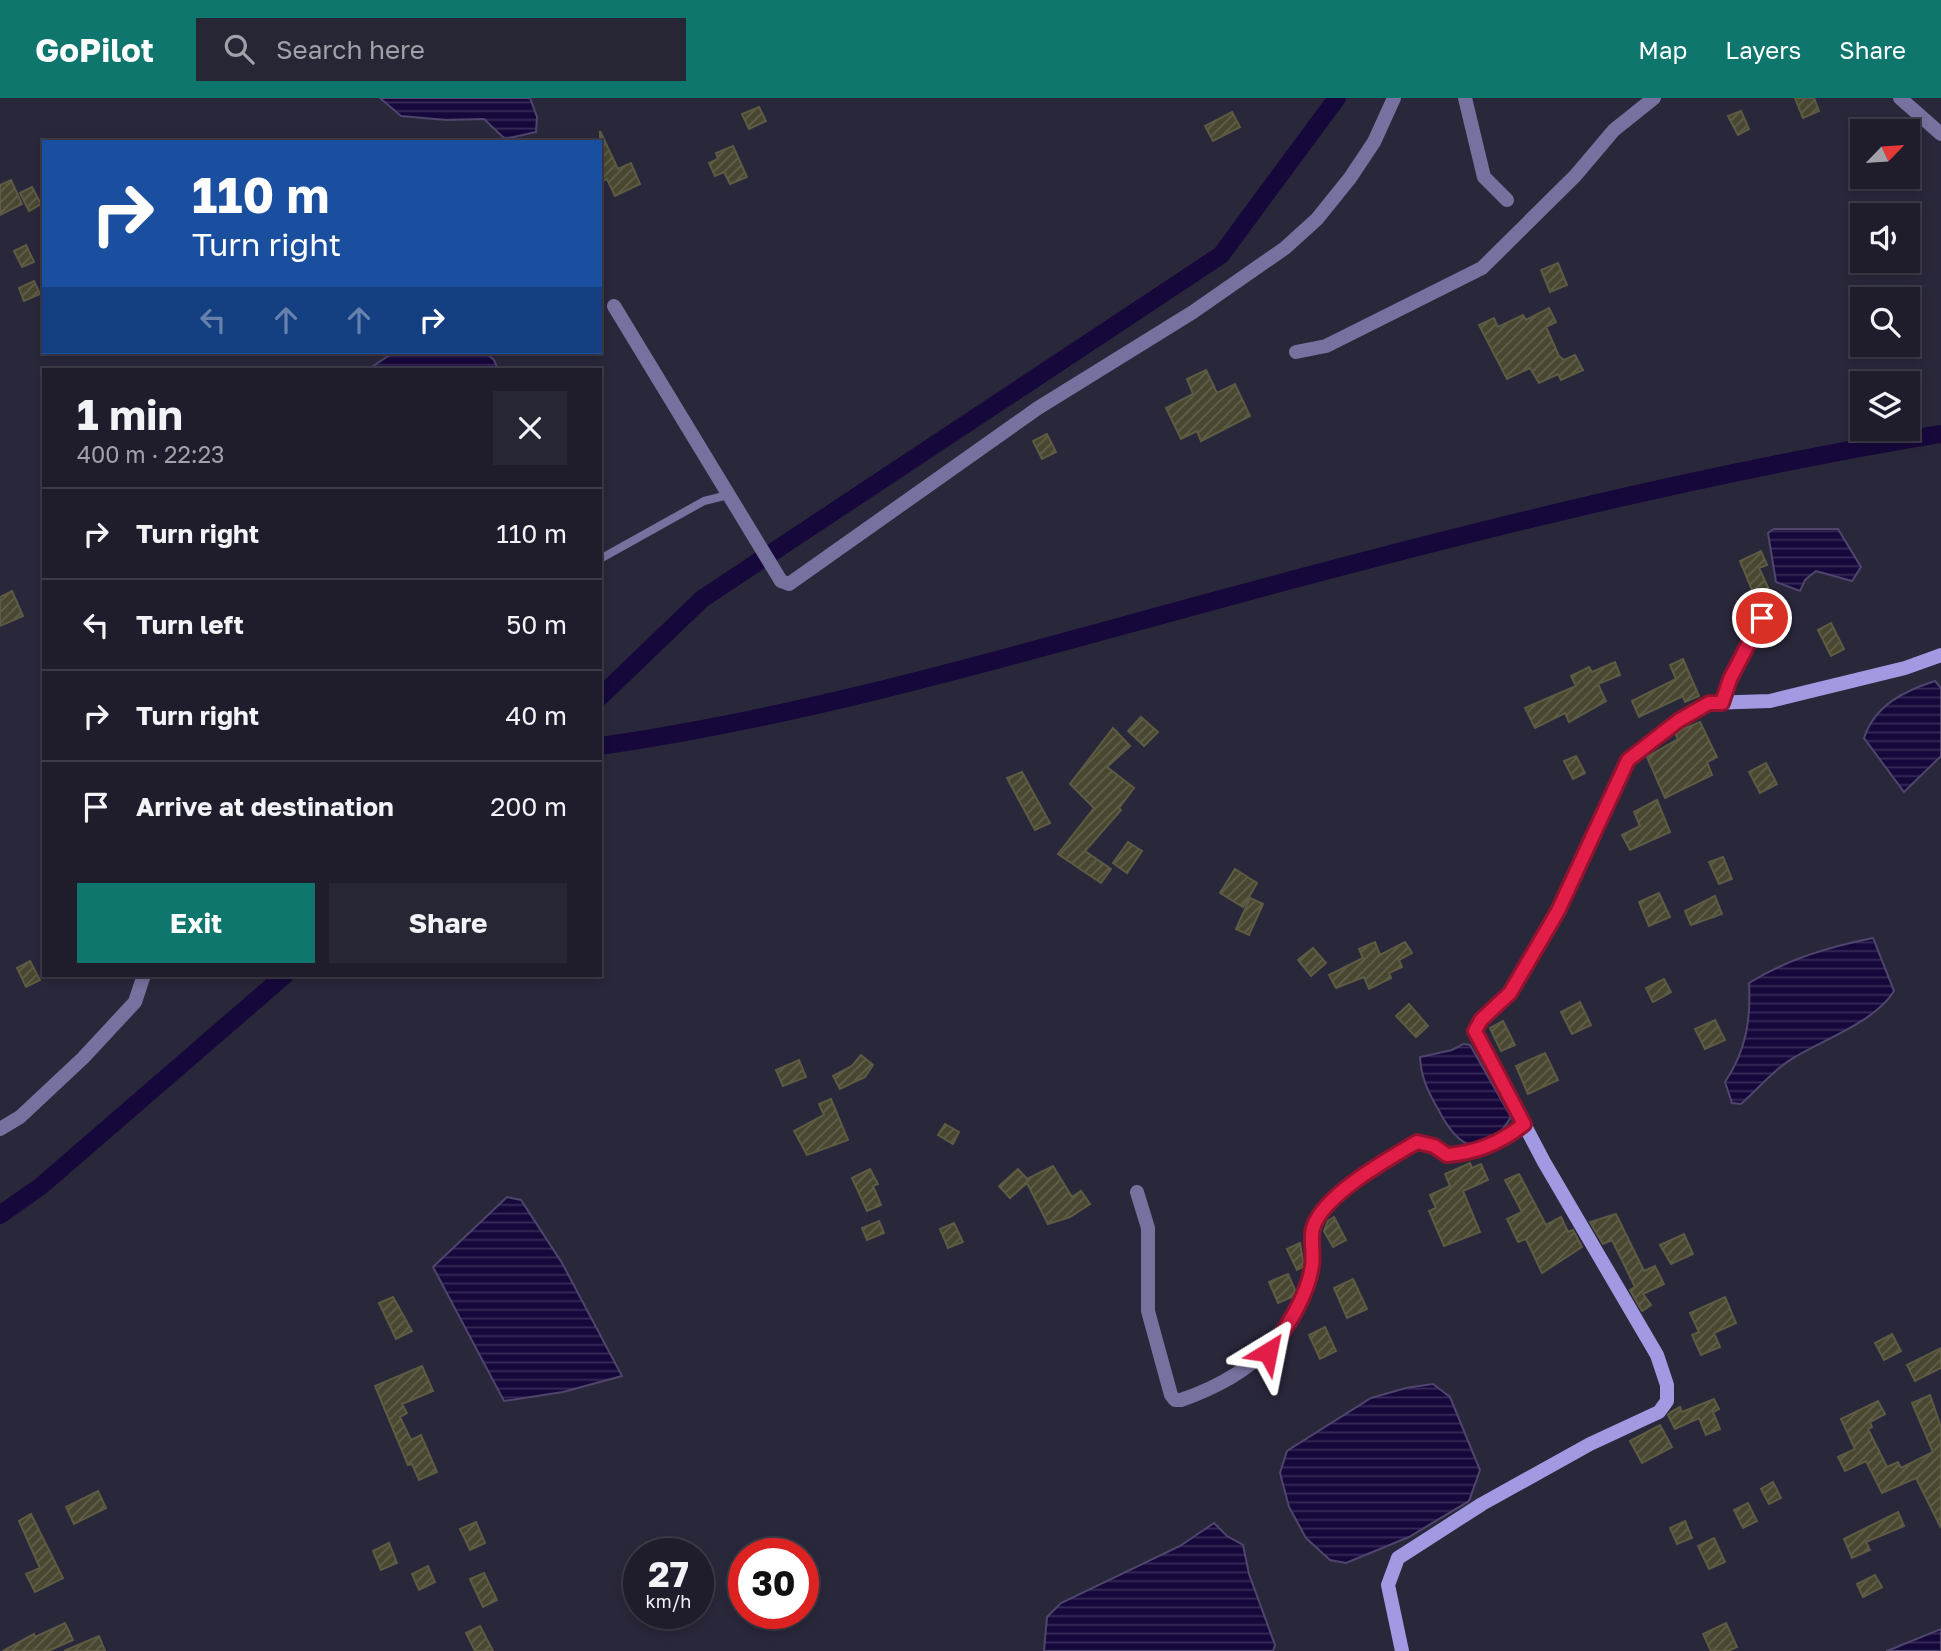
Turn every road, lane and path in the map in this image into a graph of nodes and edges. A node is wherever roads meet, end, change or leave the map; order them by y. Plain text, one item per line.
1 (1394, 98) edge
2 (1465, 98) edge
3 (1654, 98) edge
4 (1900, 98) edge
5 (1941, 134) edge
6 (1507, 200) dead end
7 (614, 306) dead end
8 (1296, 352) dead end
9 (728, 495) junction
10 (602, 558) edge
11 (1762, 618) dead end
12 (1941, 655) edge
13 (1722, 703) junction
14 (143, 977) edge
15 (1524, 1124) junction
16 (0, 1129) edge
17 (1137, 1192) dead end
18 (1402, 1651) edge

1 - 9 street
2 - 6 street
3 - 8 street
4 - 5 street
7 - 9 street
9 - 10 lane
11 - 13 street
12 - 13 street
13 - 15 street
14 - 16 street
15 - 17 street
15 - 18 street

